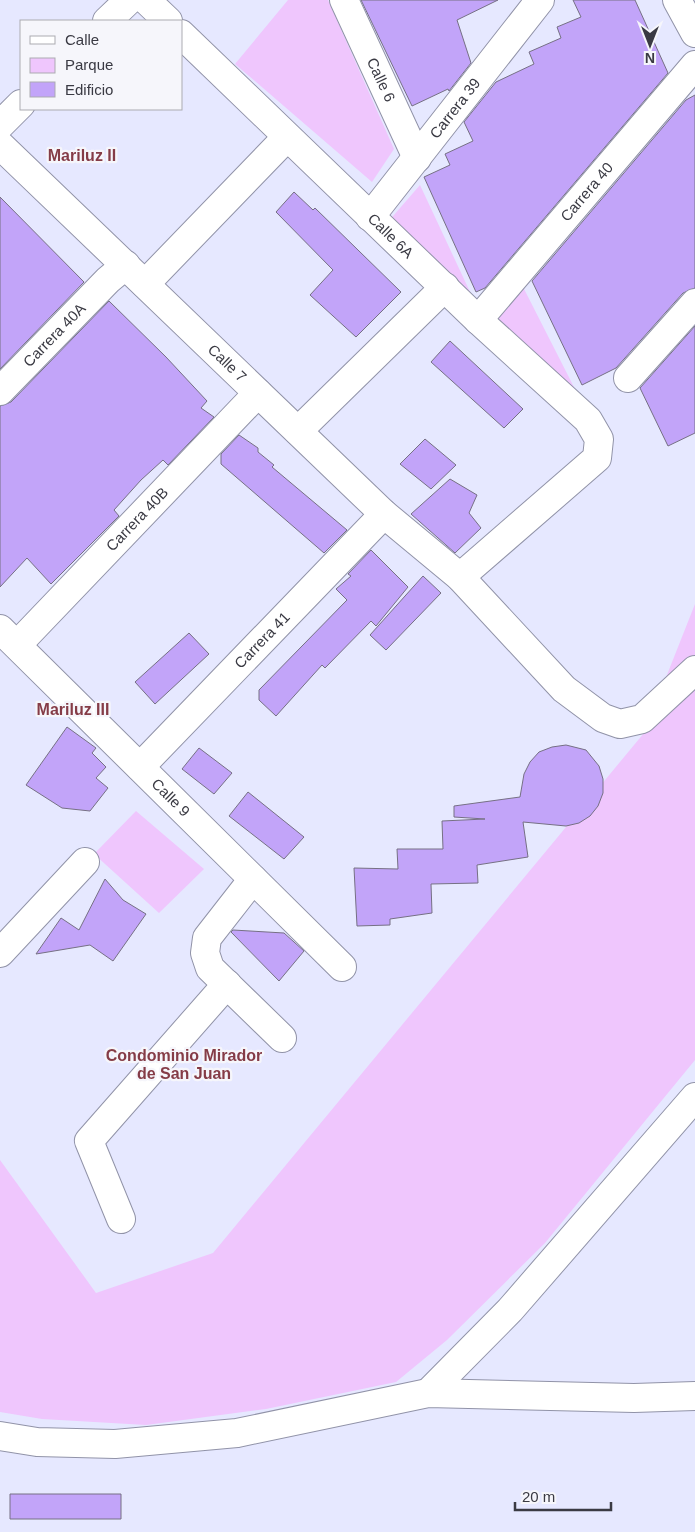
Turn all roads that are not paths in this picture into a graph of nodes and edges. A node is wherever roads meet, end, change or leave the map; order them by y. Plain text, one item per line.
1 (128, 0) edge
2 (146, 0) edge
3 (344, 0) edge
4 (540, 0) edge
5 (678, 0) edge
6 (108, 20) edge
7 (167, 20) edge
8 (695, 32) edge
9 (182, 35) edge
10 (695, 65) edge
11 (20, 105) edge
12 (0, 125) edge
13 (287, 137) junction
14 (0, 145) edge
15 (417, 158) junction
16 (370, 217) junction
17 (126, 276) junction
18 (445, 287) junction
19 (695, 303) edge
20 (478, 320) junction
21 (628, 378) dead end
22 (0, 391) edge
23 (258, 393) junction
24 (298, 431) junction
25 (384, 514) junction
26 (460, 577) junction
27 (8, 637) edge
28 (695, 670) edge
29 (140, 767) junction
30 (85, 862) dead end
31 (253, 879) junction
32 (0, 953) edge
33 (342, 967) dead end
34 (227, 984) junction
35 (282, 1038) dead end
36 (695, 1097) edge
37 (121, 1219) dead end
38 (428, 1394) junction
39 (695, 1396) edge
40 (0, 1436) edge

1 - 6 street
2 - 7 street
3 - 15 street, Calle 6
4 - 15 street, Carrera 39
5 - 8 street
9 - 13 street, Calle 6A
10 - 20 street, Carrera 40
11 - 12 street
13 - 16 street, Calle 6A
13 - 17 street, Carrera 40A
14 - 17 street, Calle 7
15 - 16 street, Carrera 39
16 - 18 street, Calle 6A
17 - 22 street, Carrera 40A
17 - 23 street, Calle 7
18 - 20 street, Calle 6A
18 - 24 street
19 - 21 street
20 - 26 street, Calle 6A
23 - 24 street, Calle 7
23 - 27 street, Carrera 40B
24 - 25 street, Calle 7
25 - 26 street, Calle 7
25 - 29 street, Carrera 41
26 - 28 street, Calle 7
27 - 29 street, Calle 9
29 - 31 street, Calle 9
30 - 32 street
31 - 33 street, Calle 9
31 - 34 street
34 - 35 street
34 - 37 street
36 - 38 street
38 - 39 street
38 - 40 street

